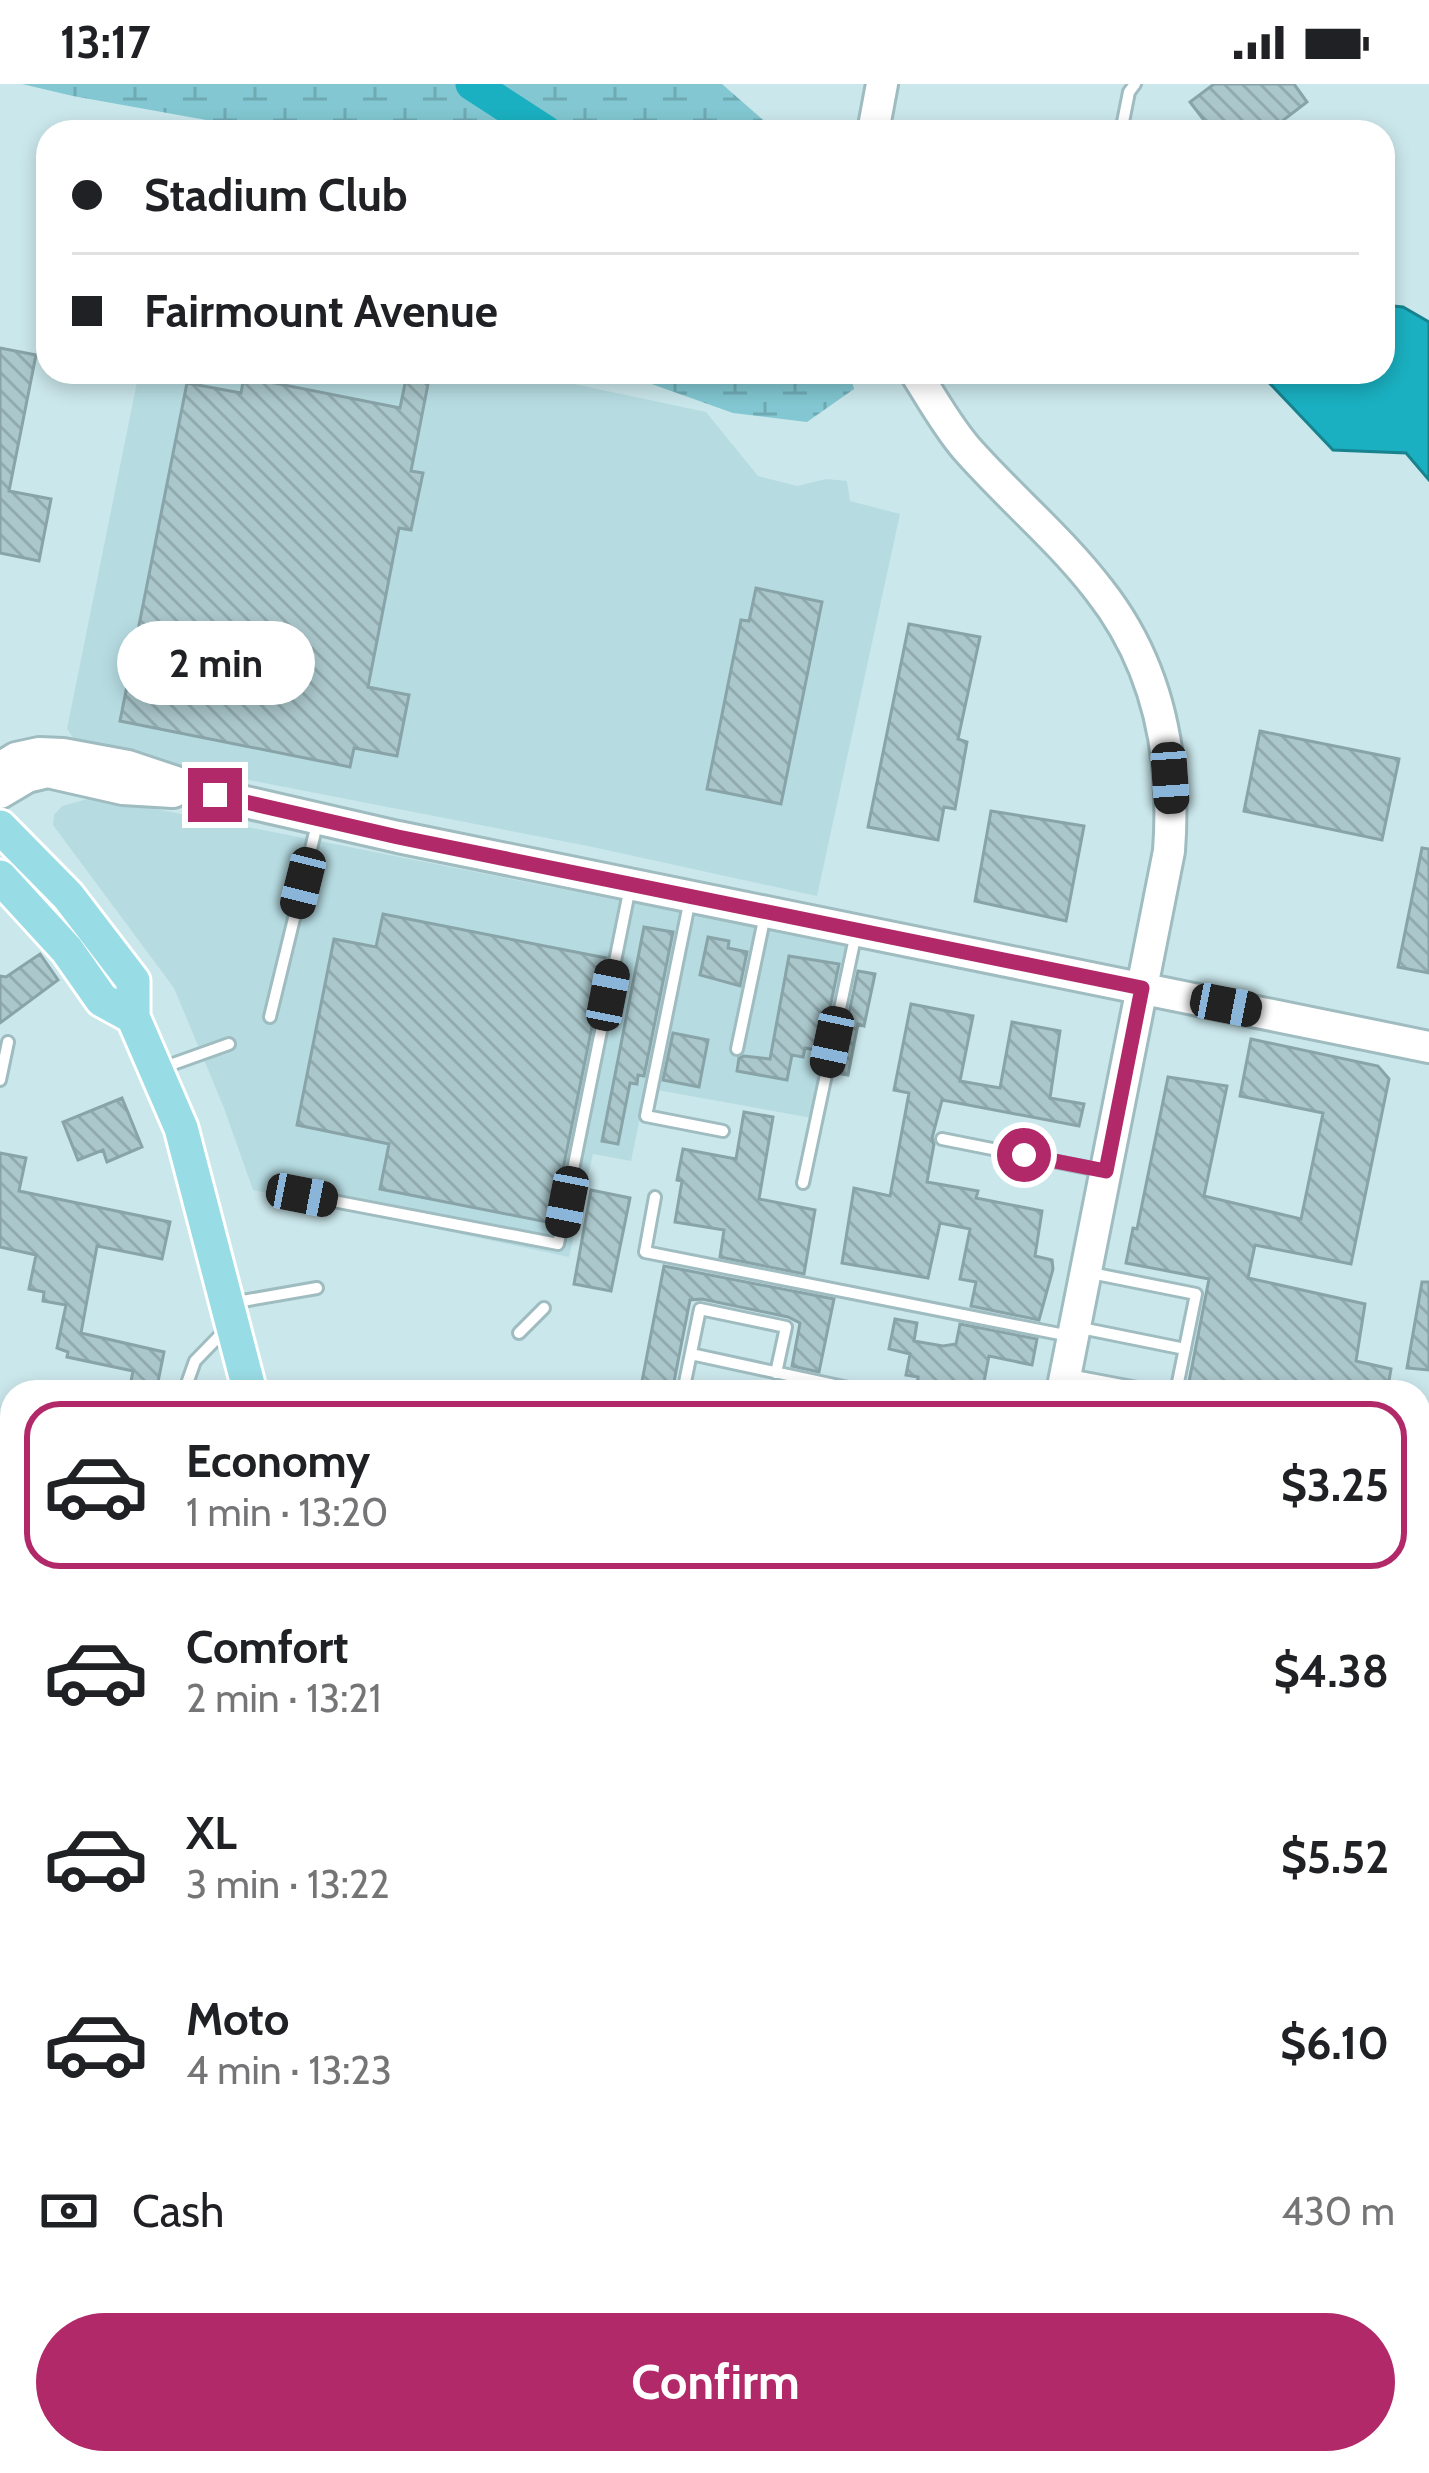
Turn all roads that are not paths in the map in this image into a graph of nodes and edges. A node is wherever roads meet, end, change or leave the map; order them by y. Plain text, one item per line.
1 (883, 84) edge
2 (1135, 84) edge
3 (876, 120) edge
4 (1123, 120) edge
5 (923, 384) edge
6 (0, 768) edge
7 (0, 793) edge
8 (215, 795) junction
9 (319, 817) junction
10 (0, 826) edge
11 (0, 878) edge
12 (630, 884) junction
13 (691, 896) junction
14 (766, 912) junction
15 (856, 930) junction
16 (1142, 988) junction
17 (133, 1017) junction
18 (270, 1017) dead end
19 (8, 1042) dead end
20 (229, 1044) dead end
21 (1429, 1047) edge
22 (737, 1049) dead end
23 (157, 1070) junction
24 (0, 1080) edge
25 (723, 1131) dead end
26 (942, 1139) dead end
27 (1106, 1171) junction
28 (803, 1183) dead end
29 (302, 1195) dead end
30 (656, 1197) dead end
31 (1087, 1273) junction
32 (316, 1288) dead end
33 (544, 1308) dead end
34 (229, 1313) junction
35 (1074, 1332) junction
36 (519, 1333) dead end
37 (1185, 1349) junction
38 (691, 1354) junction
39 (776, 1373) junction
40 (188, 1380) edge
41 (247, 1380) edge
42 (685, 1380) edge
43 (810, 1380) edge
44 (1065, 1380) edge
45 (1179, 1380) edge

1 - 3 street
2 - 4 lane
5 - 16 street
6 - 8 street
7 - 8 street
8 - 9 street
9 - 12 street
9 - 18 lane
10 - 17 main road
11 - 17 main road
12 - 13 street
12 - 29 lane
13 - 14 street
13 - 25 lane
14 - 15 street
14 - 22 lane
15 - 16 street
15 - 28 lane
16 - 21 street
16 - 27 street
17 - 23 main road
19 - 24 lane
20 - 23 lane
23 - 34 main road
26 - 27 lane
27 - 31 street
30 - 35 lane
31 - 35 street
31 - 37 lane
32 - 34 lane
33 - 36 lane
34 - 40 lane
34 - 41 main road
35 - 37 lane
35 - 44 street
37 - 45 lane
38 - 39 lane
38 - 39 lane
38 - 42 lane
39 - 43 lane

